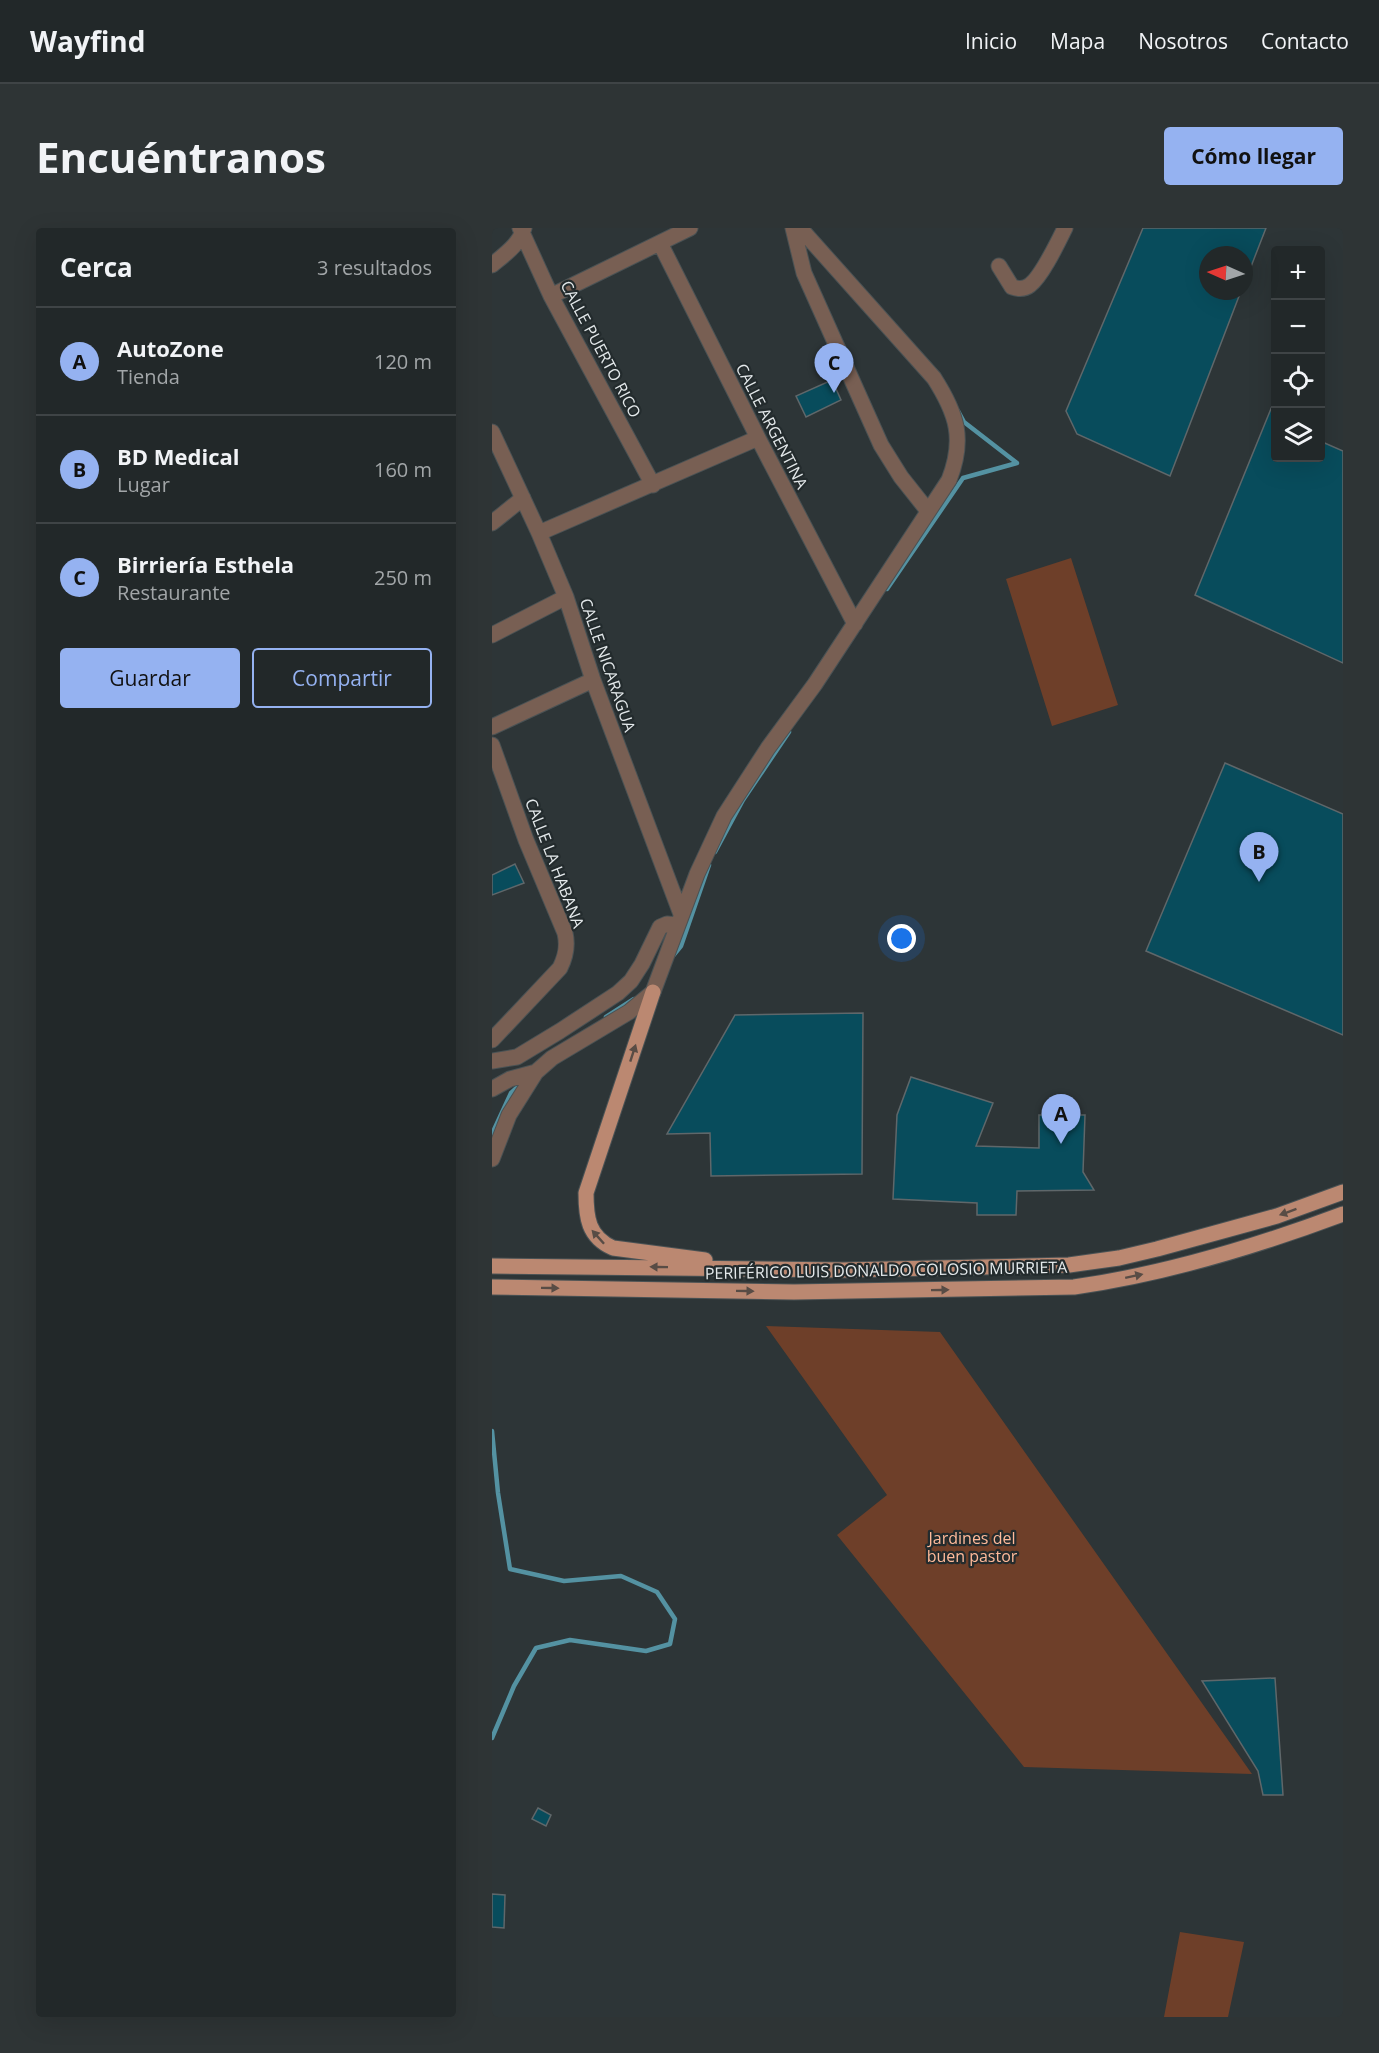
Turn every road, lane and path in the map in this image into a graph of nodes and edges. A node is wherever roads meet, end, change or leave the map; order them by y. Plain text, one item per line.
1 (690, 228) edge
2 (793, 228) edge
3 (800, 228) edge
4 (1065, 228) edge
5 (522, 230) edge
6 (660, 243) junction
7 (492, 265) edge
8 (999, 266) dead end
9 (551, 296) junction
10 (492, 432) edge
11 (758, 438) junction
12 (653, 485) junction
13 (523, 498) junction
14 (928, 511) junction
15 (492, 523) edge
16 (539, 533) junction
17 (566, 597) junction
18 (855, 624) junction
19 (492, 635) edge
20 (593, 681) junction
21 (492, 727) edge
22 (492, 745) edge
23 (499, 786) edge
24 (679, 920) junction
25 (653, 992) junction
26 (492, 1041) edge
27 (497, 1060) edge
28 (536, 1072) junction
29 (492, 1089) edge
30 (492, 1159) edge
31 (1343, 1192) edge
32 (1343, 1214) edge
33 (492, 1266) edge
34 (777, 1269) junction
35 (492, 1287) edge

1 - 6 street
2 - 14 street
3 - 14 street
4 - 8 street
5 - 7 street
5 - 9 street, CALLE PUERTO RICO
6 - 9 street
6 - 11 street, CALLE ARGENTINA
9 - 12 street, CALLE PUERTO RICO
10 - 13 street, CALLE NICARAGUA
11 - 12 street
11 - 18 street, CALLE ARGENTINA
12 - 16 street
13 - 15 street
13 - 16 street, CALLE NICARAGUA
14 - 18 street
16 - 17 street, CALLE NICARAGUA
17 - 19 street
17 - 20 street, CALLE NICARAGUA
18 - 24 street
20 - 21 street
20 - 24 street, CALLE NICARAGUA
22 - 23 street, CALLE LA HABANA
23 - 26 street, CALLE LA HABANA
24 - 25 street
24 - 27 street
25 - 28 street
34 -> 25 main road
26 - 27 street
28 - 29 street
28 - 30 street
31 -> 34 main road, PERIFÉRICO LUIS DONALDO COLOSIO MURRIETA
35 -> 32 main road, PERIFÉRICO LUIS DONALDO COLOSIO MURRIETA
34 -> 33 main road, PERIFÉRICO LUIS DONALDO COLOSIO MURRIETA

